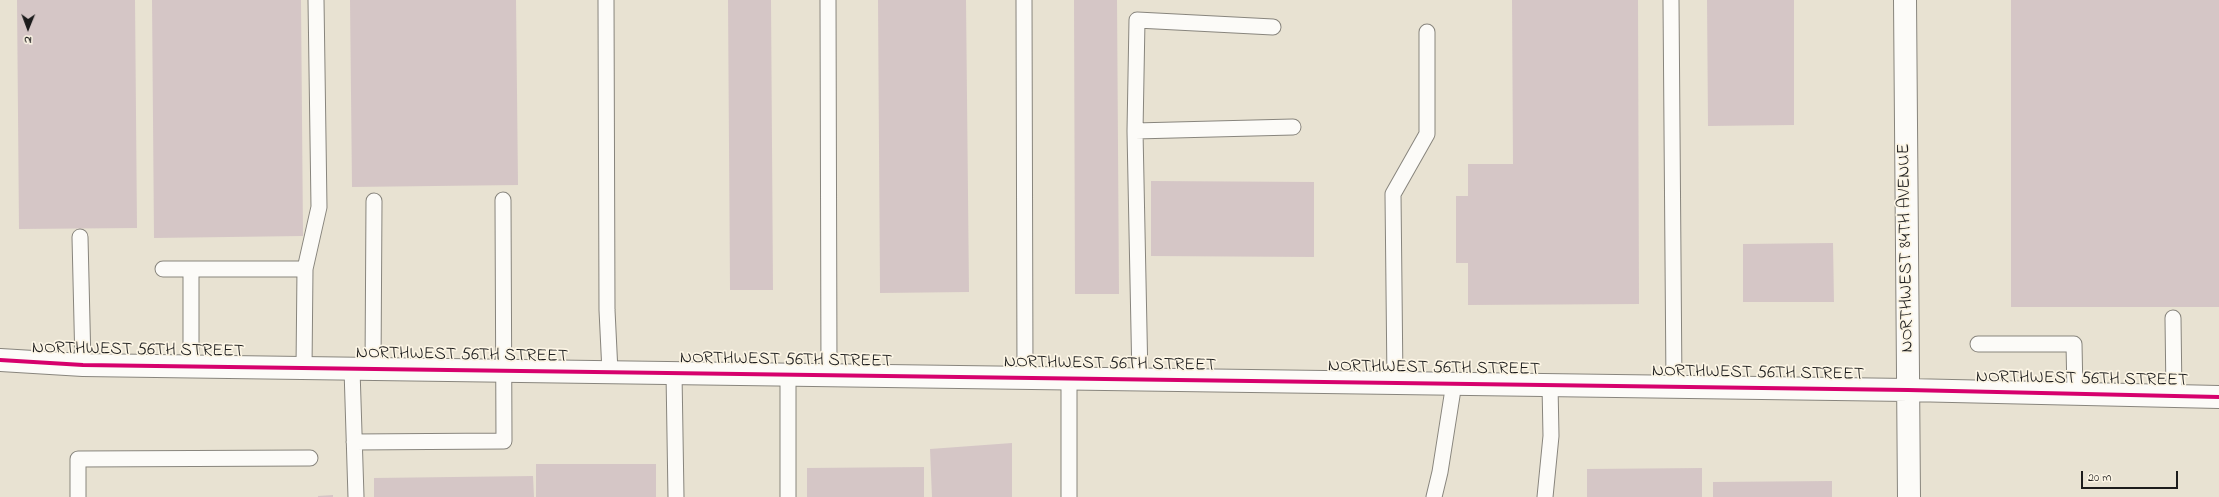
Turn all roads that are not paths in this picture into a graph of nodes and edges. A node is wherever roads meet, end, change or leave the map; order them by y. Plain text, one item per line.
1 (316, 0) edge
2 (606, 0) edge
3 (828, 0) edge
4 (1024, 0) edge
5 (1671, 0) edge
6 (1905, 0) edge
7 (1273, 27) dead end
8 (1427, 32) dead end
9 (1293, 127) dead end
10 (1135, 131) junction
11 (503, 200) dead end
12 (374, 201) dead end
13 (80, 238) dead end
14 (163, 269) dead end
15 (191, 269) junction
16 (305, 269) junction
17 (2173, 318) dead end
18 (1978, 344) dead end
19 (0, 360) edge
20 (83, 365) junction
21 (191, 367) junction
22 (304, 368) junction
23 (362, 369) junction
24 (504, 371) junction
25 (610, 372) junction
26 (674, 373) junction
27 (788, 375) junction
28 (829, 375) junction
29 (1025, 378) junction
30 (1069, 378) junction
31 (1140, 380) junction
32 (1395, 383) junction
33 (1454, 383) junction
34 (1550, 385) junction
35 (1674, 387) junction
36 (1908, 390) junction
37 (2075, 394) junction
38 (2174, 396) junction
39 (2219, 397) edge
40 (354, 442) junction
41 (310, 458) dead end
42 (78, 497) edge
43 (356, 497) edge
44 (676, 497) edge
45 (788, 497) edge
46 (1069, 497) edge
47 (1434, 497) edge
48 (1545, 497) edge
49 (1909, 497) edge

1 - 16 lane
2 - 25 lane
3 - 28 lane
4 - 29 lane
5 - 35 lane
6 - 36 street, NORTHWEST 84TH AVENUE
7 - 10 lane
8 - 32 lane
9 - 10 lane
10 - 31 lane
11 - 24 lane
12 - 23 lane
13 - 20 lane
14 - 15 lane
15 - 16 lane
15 - 21 lane
16 - 22 lane
17 - 38 lane
18 - 37 lane
19 - 20 street, NORTHWEST 56TH STREET
20 - 21 street, NORTHWEST 56TH STREET
21 - 22 street, NORTHWEST 56TH STREET
22 - 23 street, NORTHWEST 56TH STREET
23 - 24 street, NORTHWEST 56TH STREET
23 - 40 lane
24 - 25 street, NORTHWEST 56TH STREET
24 - 40 lane
25 - 26 street, NORTHWEST 56TH STREET
26 - 27 street, NORTHWEST 56TH STREET
26 - 44 lane
27 - 28 street, NORTHWEST 56TH STREET
27 - 45 lane
28 - 29 street, NORTHWEST 56TH STREET
29 - 30 street, NORTHWEST 56TH STREET
30 - 31 street, NORTHWEST 56TH STREET
30 - 46 lane
31 - 32 street, NORTHWEST 56TH STREET
32 - 33 street, NORTHWEST 56TH STREET
33 - 34 street, NORTHWEST 56TH STREET
33 - 47 lane
34 - 35 street, NORTHWEST 56TH STREET
34 - 48 lane
35 - 36 street, NORTHWEST 56TH STREET
36 - 37 street, NORTHWEST 56TH STREET
36 - 49 street, NORTHWEST 84TH AVENUE
37 - 38 street, NORTHWEST 56TH STREET
38 - 39 street, NORTHWEST 56TH STREET
40 - 43 lane
41 - 42 lane

